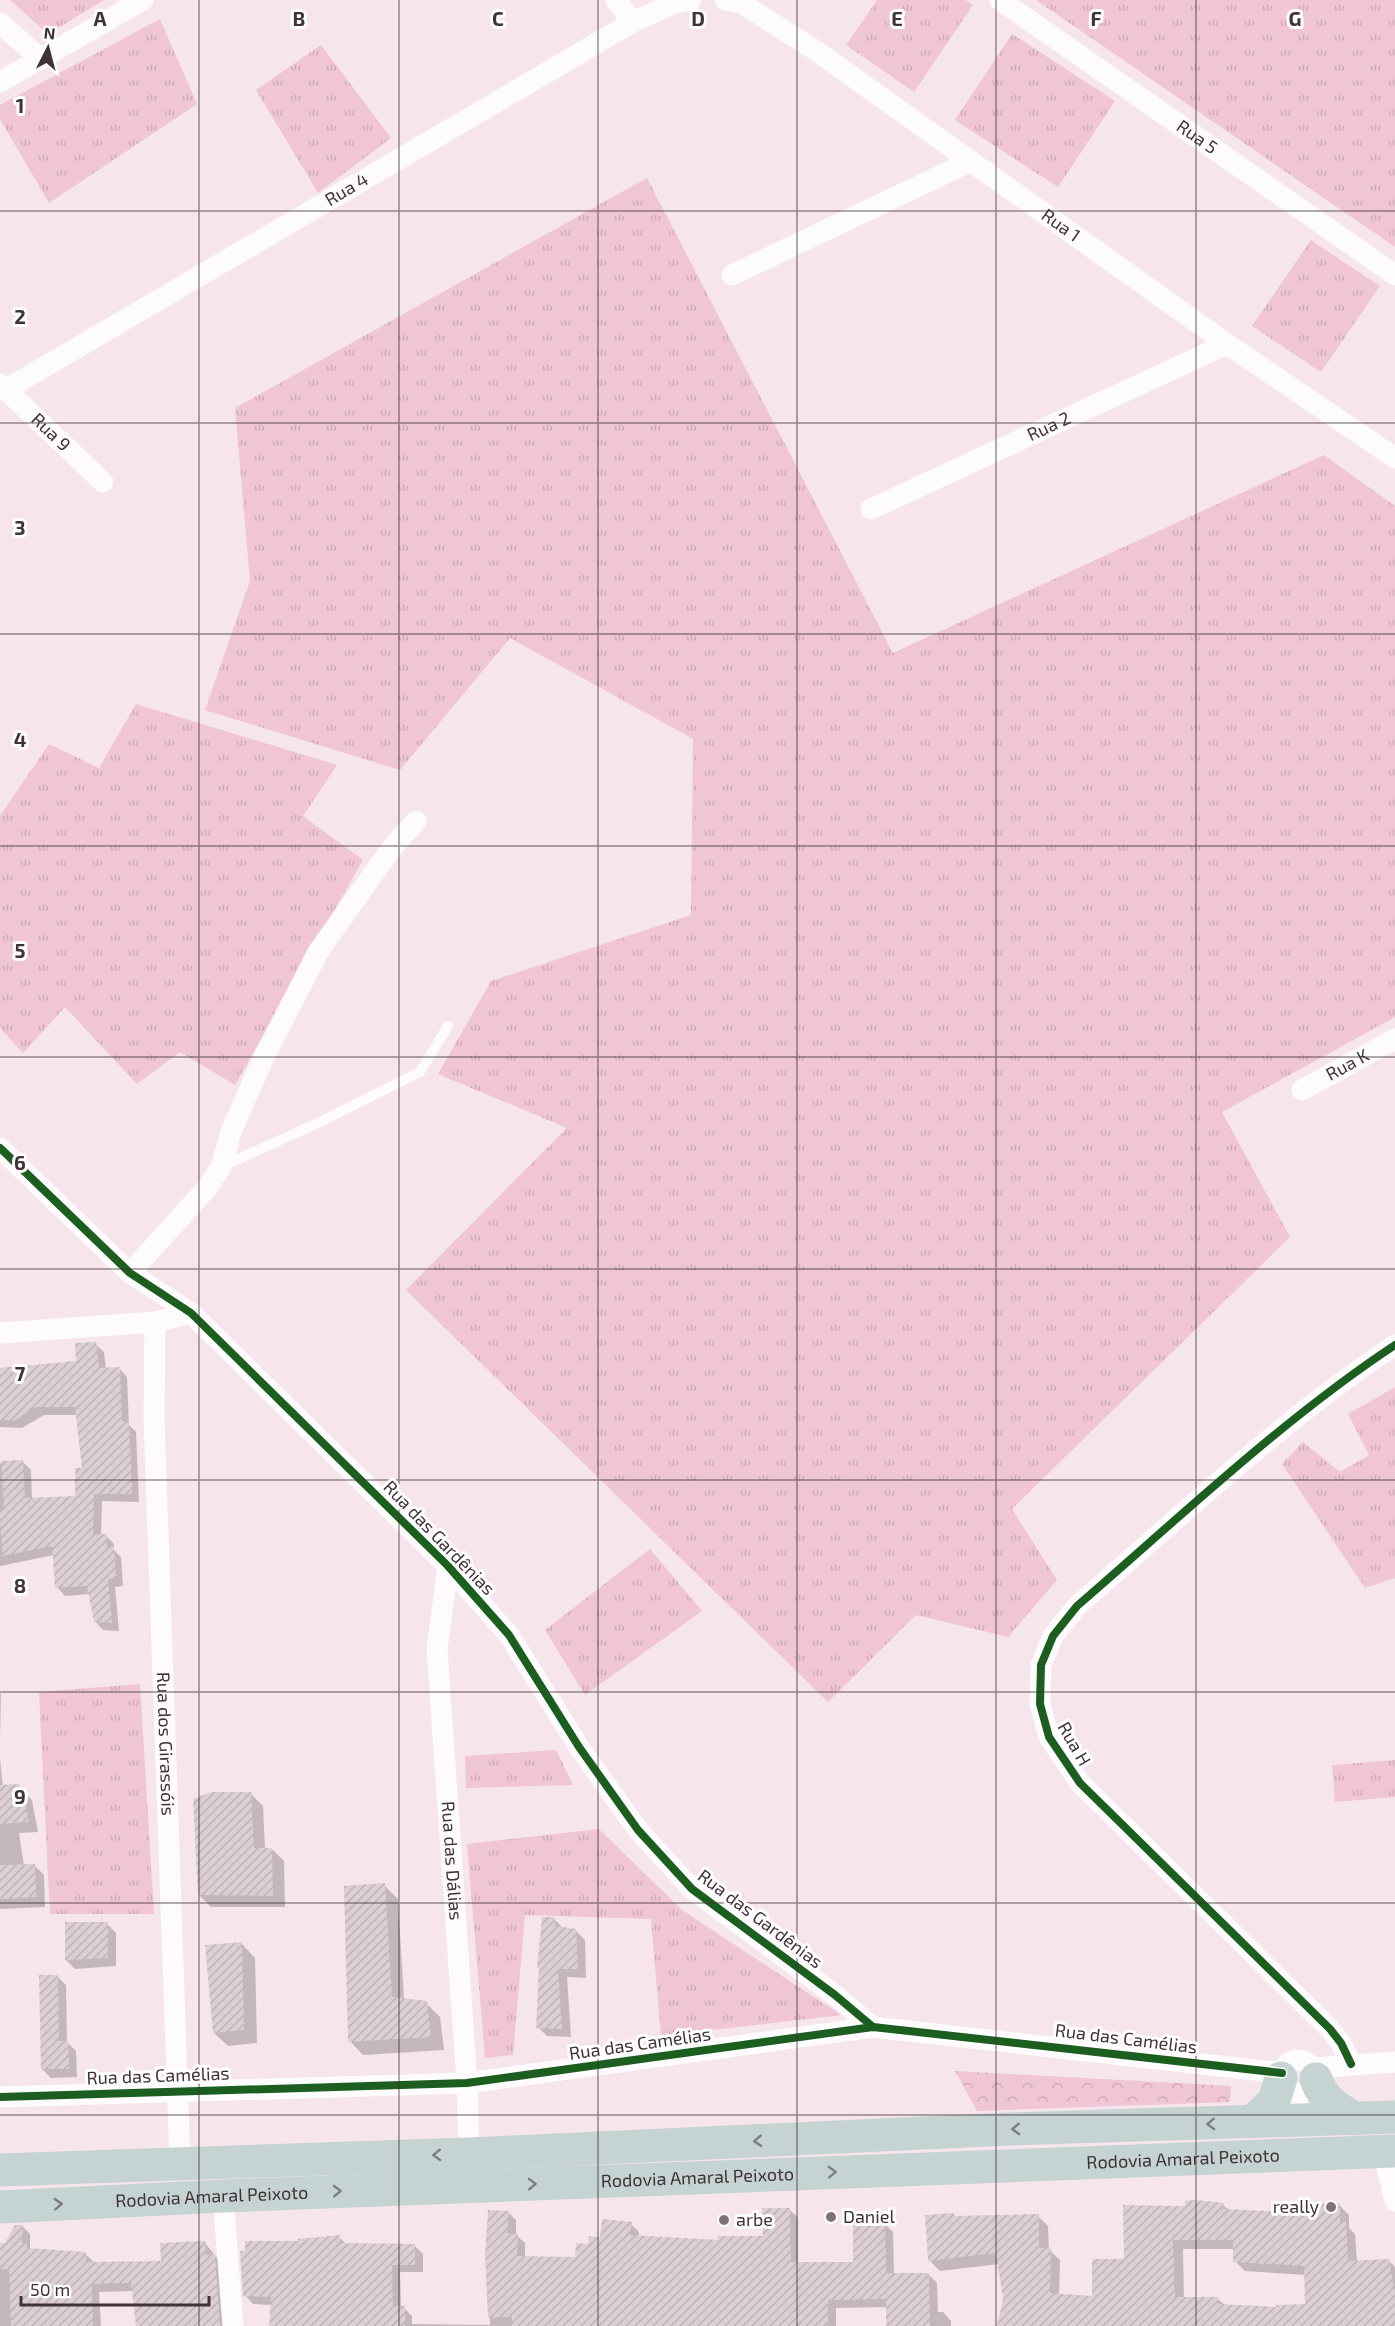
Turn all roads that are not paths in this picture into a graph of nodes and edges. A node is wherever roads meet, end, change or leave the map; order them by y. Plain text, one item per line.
1 (143, 0) edge
2 (616, 0) edge
3 (691, 0) edge
4 (724, 0) edge
5 (1000, 0) edge
6 (633, 22) junction
7 (0, 23) edge
8 (41, 59) junction
9 (0, 82) edge
10 (971, 161) junction
11 (732, 275) dead end
12 (1395, 275) edge
13 (1227, 344) junction
14 (3, 387) edge
15 (1395, 458) edge
16 (103, 482) dead end
17 (871, 509) dead end
18 (416, 821) dead end
19 (448, 1026) dead end
20 (1395, 1039) edge
21 (1302, 1090) dead end
22 (0, 1148) edge
23 (221, 1167) junction
24 (130, 1273) junction
25 (191, 1313) junction
26 (155, 1322) junction
27 (0, 1333) edge
28 (1395, 1345) edge
29 (448, 1566) junction
30 (873, 2027) junction
31 (1395, 2062) edge
32 (1351, 2064) junction
33 (1314, 2074) junction
34 (1282, 2075) junction
35 (467, 2083) junction
36 (178, 2090) junction
37 (0, 2097) edge
38 (1395, 2118) edge
39 (1357, 2119) junction
40 (1252, 2122) junction
41 (1389, 2151) edge
42 (469, 2154) junction
43 (180, 2164) junction
44 (0, 2170) edge
45 (223, 2196) junction
46 (1395, 2201) edge
47 (0, 2207) edge
48 (233, 2326) edge

1 - 8 street
2 - 6 street
3 - 6 street, Rua 4
4 - 10 street, Rua 1
5 - 12 street, Rua 5
6 - 14 street, Rua 4
7 - 8 street
8 - 9 street
10 - 11 street
10 - 13 street, Rua 1
13 - 15 street, Rua 1
13 - 17 street, Rua 2
14 - 16 street, Rua 9
18 - 23 street
19 - 23 lane
20 - 21 street, Rua K
22 - 24 street, Rua das Gardênias
23 - 24 street
24 - 25 street, Rua das Gardênias
25 - 26 street
25 - 29 street, Rua das Gardênias
26 - 27 street
26 - 36 street, Rua dos Girassóis
28 - 32 street, Rua H
29 - 30 street, Rua das Gardênias
29 - 35 street, Rua das Dálias
30 - 34 street, Rua das Camélias
30 - 35 street, Rua das Camélias
31 - 32 street
32 - 33 street
33 - 34 street
33 - 34 street
33 - 39 highway
34 - 40 highway
35 - 36 street, Rua das Camélias
35 - 42 street, Rua das Dálias
36 - 37 street, Rua das Camélias
36 - 43 street, Rua dos Girassóis
38 - 39 highway, Rodovia Amaral Peixoto
39 - 40 highway, Rodovia Amaral Peixoto
40 -> 42 highway, Rodovia Amaral Peixoto
45 -> 41 highway, Rodovia Amaral Peixoto
41 - 46 street
42 -> 43 highway, Rodovia Amaral Peixoto
43 - 44 highway, Rodovia Amaral Peixoto
47 -> 45 highway, Rodovia Amaral Peixoto
45 - 48 street

